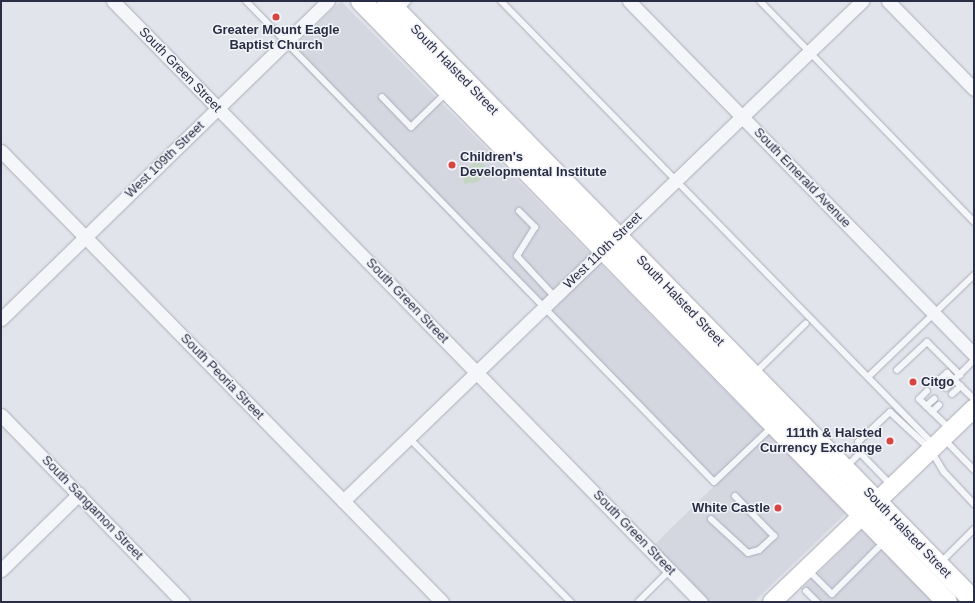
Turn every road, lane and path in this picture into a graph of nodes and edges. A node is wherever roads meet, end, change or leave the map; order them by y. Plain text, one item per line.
1 (113, 1) edge
2 (246, 1) edge
3 (328, 1) edge
4 (361, 1) edge
5 (501, 1) edge
6 (629, 1) edge
7 (760, 1) edge
8 (862, 1) edge
9 (888, 1) edge
10 (397, 4) edge
11 (286, 42) junction
12 (809, 52) junction
13 (974, 89) edge
14 (448, 91) junction
15 (382, 97) dead end
16 (218, 108) junction
17 (742, 116) junction
18 (1, 151) edge
19 (676, 180) junction
20 (519, 211) dead end
21 (974, 222) edge
22 (85, 237) junction
23 (610, 243) junction
24 (974, 275) edge
25 (555, 297) junction
26 (544, 307) junction
27 (934, 313) junction
28 (1, 319) edge
29 (806, 323) dead end
30 (974, 354) edge
31 (974, 360) edge
32 (897, 370) dead end
33 (477, 373) junction
34 (753, 375) junction
35 (960, 375) junction
36 (868, 377) junction
37 (939, 380) dead end
38 (955, 380) junction
39 (960, 386) junction
40 (946, 388) dead end
41 (927, 391) dead end
42 (952, 394) dead end
43 (934, 399) dead end
44 (974, 399) edge
45 (940, 405) dead end
46 (926, 406) junction
47 (974, 408) edge
48 (932, 412) junction
49 (1, 415) edge
50 (774, 425) junction
51 (409, 438) junction
52 (940, 441) junction
53 (860, 453) junction
54 (844, 468) junction
55 (974, 470) edge
56 (892, 486) junction
57 (79, 494) junction
58 (735, 496) dead end
59 (344, 501) junction
60 (876, 502) junction
61 (974, 504) edge
62 (862, 515) junction
63 (711, 519) dead end
64 (974, 529) edge
65 (886, 540) junction
66 (938, 565) junction
67 (807, 568) junction
68 (1, 570) edge
69 (670, 570) junction
70 (806, 591) dead end
71 (974, 601) edge
72 (183, 602) edge
73 (442, 602) edge
74 (571, 602) edge
75 (638, 602) edge
76 (701, 602) edge
77 (772, 602) edge
78 (817, 602) edge
79 (947, 602) edge

1 - 16 street, South Green Street
2 - 11 lane
3 - 11 street, West 109th Street
4 - 14 main road, South Halsted Street
5 - 19 lane
6 - 17 street, South Emerald Avenue
7 - 12 lane
8 - 12 street, West 110th Street
9 - 13 street
10 - 23 main road, South Halsted Street
11 - 16 street, West 109th Street
11 - 26 lane
12 - 17 street, West 110th Street
12 - 21 lane
14 - 15 lane
14 - 23 main road, South Halsted Street
16 - 22 street, West 109th Street
16 - 33 street, South Green Street
17 - 19 street, West 110th Street
17 - 27 street, South Emerald Avenue
18 - 22 street, South Peoria Street
19 - 23 street, West 110th Street
19 - 36 lane
20 - 25 lane
22 - 28 street, West 109th Street
22 - 59 street, South Peoria Street
23 - 25 street, West 110th Street
23 - 34 main road, South Halsted Street
23 - 50 main road, South Halsted Street
24 - 27 lane
25 - 26 street, West 110th Street
26 - 33 street, West 110th Street
26 - 50 lane
27 - 30 street, South Emerald Avenue
27 - 36 lane
29 - 34 lane
31 - 35 lane
32 - 35 lane
33 - 51 street, West 110th Street
33 - 69 street, South Green Street
34 - 54 main road, South Halsted Street
35 - 38 lane
36 - 52 lane
37 - 38 lane
38 - 39 lane
38 - 40 lane
39 - 42 lane
39 - 44 lane
41 - 46 lane
43 - 46 lane
45 - 48 lane
46 - 48 lane
47 - 52 main road
48 - 52 lane
49 - 57 street, South Sangamon Street
50 - 62 main road, South Halsted Street
51 - 59 street, West 110th Street
51 - 74 lane
52 - 53 lane
52 - 55 lane
52 - 56 main road
52 - 61 lane
53 - 54 lane
53 - 56 lane
54 - 60 main road, South Halsted Street
56 - 60 main road
57 - 68 street
57 - 72 street, South Sangamon Street
58 - 63 lane
59 - 73 street, South Peoria Street
60 - 62 main road
60 - 66 main road, South Halsted Street
62 - 65 main road, South Halsted Street
62 - 67 main road
64 - 66 lane
65 - 67 lane
65 - 79 main road, South Halsted Street
66 - 71 main road, South Halsted Street
67 - 77 main road
69 - 75 lane
69 - 76 street, South Green Street
70 - 78 lane

